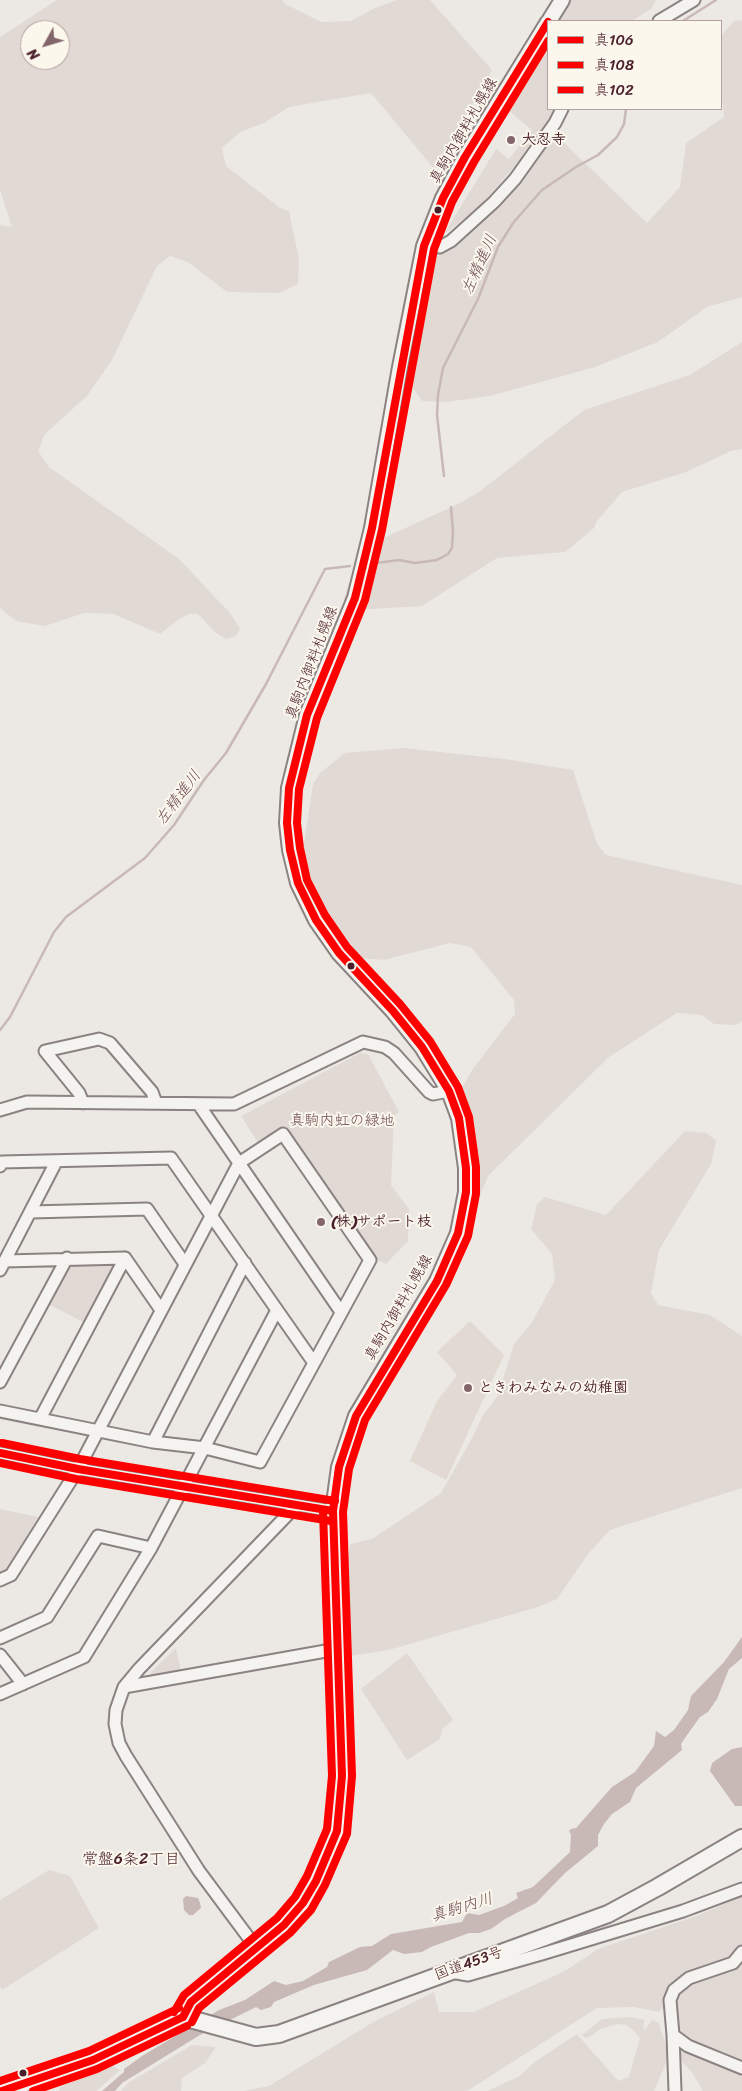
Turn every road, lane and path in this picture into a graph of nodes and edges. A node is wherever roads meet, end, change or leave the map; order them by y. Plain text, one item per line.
1 (562, 0) edge
2 (694, 0) edge
3 (549, 20) edge
4 (661, 20) edge
5 (547, 24) edge
6 (562, 110) edge
7 (424, 246) junction
8 (449, 1091) junction
9 (83, 1103) junction
10 (156, 1103) junction
11 (200, 1105) junction
12 (0, 1110) edge
13 (56, 1162) junction
14 (239, 1163) junction
15 (0, 1166) edge
16 (31, 1212) junction
17 (213, 1216) junction
18 (67, 1258) junction
19 (125, 1258) junction
20 (245, 1263) junction
21 (185, 1264) junction
22 (2, 1265) edge
23 (161, 1310) junction
24 (277, 1310) junction
25 (341, 1312) junction
26 (314, 1363) junction
27 (0, 1382) edge
28 (0, 1411) edge
29 (40, 1419) junction
30 (98, 1430) junction
31 (153, 1442) junction
32 (204, 1448) junction
33 (0, 1453) edge
34 (78, 1469) junction
35 (183, 1486) junction
36 (295, 1507) junction
37 (333, 1511) junction
38 (151, 1548) junction
39 (0, 1580) edge
40 (0, 1638) edge
41 (336, 1649) junction
42 (0, 1654) edge
43 (23, 1684) junction
44 (124, 1687) junction
45 (0, 1694) edge
46 (742, 1838) edge
47 (742, 1889) edge
48 (257, 1949) junction
49 (742, 1952) edge
50 (449, 1971) junction
51 (190, 2019) junction
52 (674, 2035) junction
53 (742, 2068) edge
54 (2, 2091) edge
55 (675, 2091) edge

1 - 3 main road, 真駒内御料札幌線
2 - 4 street
5 - 7 main road, 真駒内御料札幌線
6 - 7 street
7 - 8 main road, 真駒内御料札幌線
8 - 11 street
8 - 37 main road, 真駒内御料札幌線
9 - 10 street
9 - 10 street
9 - 12 street
10 - 11 street
11 - 14 street
13 - 15 street
13 - 16 street
13 - 17 street
14 - 17 street
14 - 25 street
14 - 25 street
16 - 21 street
16 - 22 street
17 - 20 street
17 - 21 street
18 - 19 street
18 - 22 street
18 - 27 street
19 - 23 street
19 - 29 street
20 - 24 street
20 - 31 street
21 - 23 street
23 - 30 street
24 - 26 street
24 - 32 street
25 - 26 street
26 - 32 street
28 - 29 street
29 - 30 street
30 - 31 street
30 - 34 street
31 - 32 street
32 - 35 street
33 - 34 street
34 - 35 street
34 - 39 street
35 - 36 street
35 - 38 street
36 - 37 street
36 - 44 street
37 - 41 main road, 真駒内御料札幌線
38 - 40 street
38 - 43 street
41 - 44 street
41 - 48 main road, 真駒内御料札幌線
42 - 43 street
43 - 45 street
44 - 48 street
46 - 50 highway, 国道453号
47 - 50 street
48 - 51 main road, 真駒内御料札幌線
49 - 52 street
50 - 51 highway, 国道453号
51 - 54 highway
52 - 53 street
52 - 55 street

